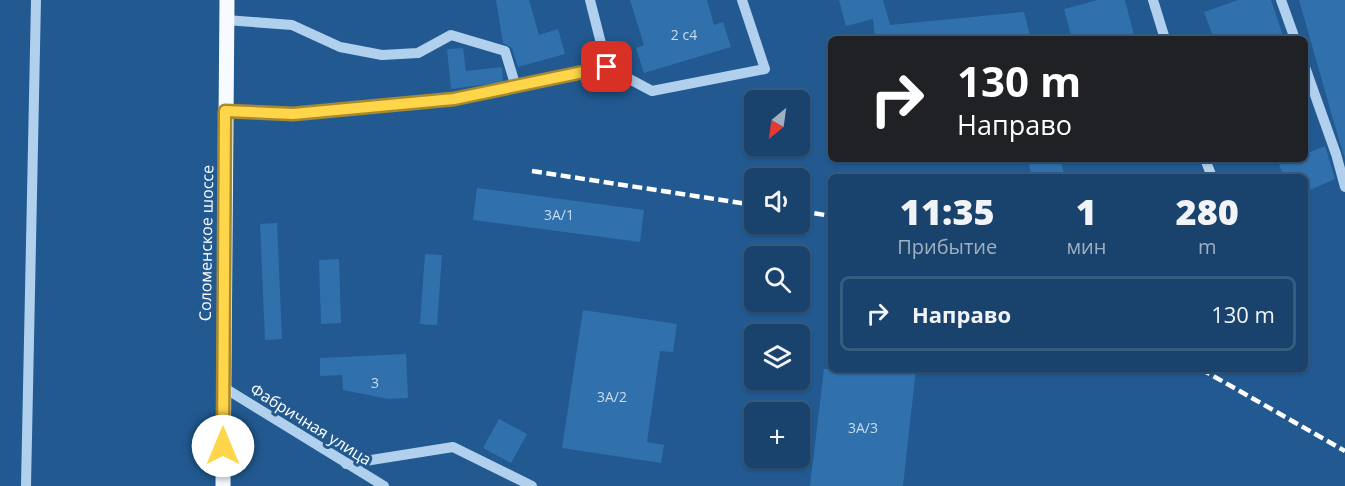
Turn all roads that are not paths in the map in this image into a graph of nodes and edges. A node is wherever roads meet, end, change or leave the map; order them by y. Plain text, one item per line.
1 (36, 0) edge
2 (227, 0) edge
3 (590, 0) edge
4 (742, 0) edge
5 (1153, 0) edge
6 (1281, 0) edge
7 (226, 20) junction
8 (1164, 36) edge
9 (1294, 36) edge
10 (607, 67) junction
11 (1308, 76) edge
12 (516, 87) junction
13 (225, 111) junction
14 (1345, 187) edge
15 (223, 387) junction
16 (346, 464) junction
17 (26, 486) edge
18 (223, 486) edge
19 (384, 486) edge
20 (532, 486) edge

1 - 17 street
2 - 7 main road, Соломенское шоссе
3 - 10 street
4 - 10 street
5 - 8 street
6 - 9 street
7 - 12 street
7 - 13 main road, Соломенское шоссе
10 - 12 street
11 - 14 street
12 - 13 street
13 - 15 main road, Соломенское шоссе
15 - 16 street, Фабричная улица
15 - 18 main road, Соломенское шоссе
16 - 19 street, Фабричная улица
16 - 20 street

